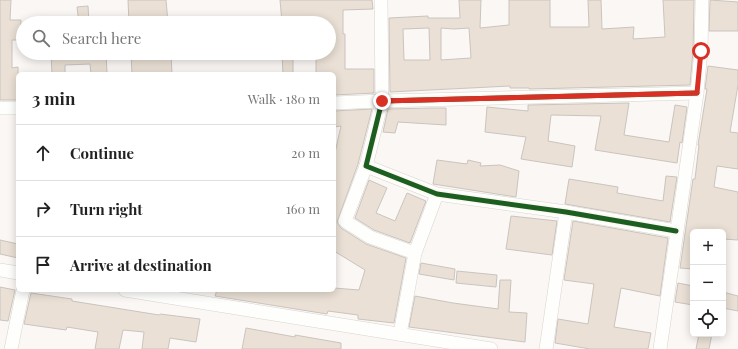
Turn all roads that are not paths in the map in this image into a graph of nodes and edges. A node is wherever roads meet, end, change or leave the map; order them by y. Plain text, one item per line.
1 (381, 0) edge
2 (702, 0) edge
3 (697, 93) junction
4 (382, 101) junction
5 (336, 103) edge
6 (0, 108) edge
7 (16, 108) edge
8 (366, 166) junction
9 (437, 194) junction
10 (566, 212) junction
11 (676, 231) junction
12 (415, 253) junction
13 (0, 270) edge
14 (16, 273) edge
15 (23, 292) edge
16 (137, 292) edge
17 (400, 334) junction
18 (11, 349) edge
19 (491, 349) edge
20 (546, 349) edge
21 (660, 349) edge

1 - 4 street
2 - 3 street
3 - 4 street
3 - 11 street
4 - 5 street
4 - 8 street
6 - 7 street
8 - 9 street
8 - 12 street
9 - 10 street
9 - 12 street
10 - 11 street
10 - 20 street
11 - 21 street
12 - 17 street
13 - 14 street
15 - 18 street
16 - 17 street
17 - 19 street

